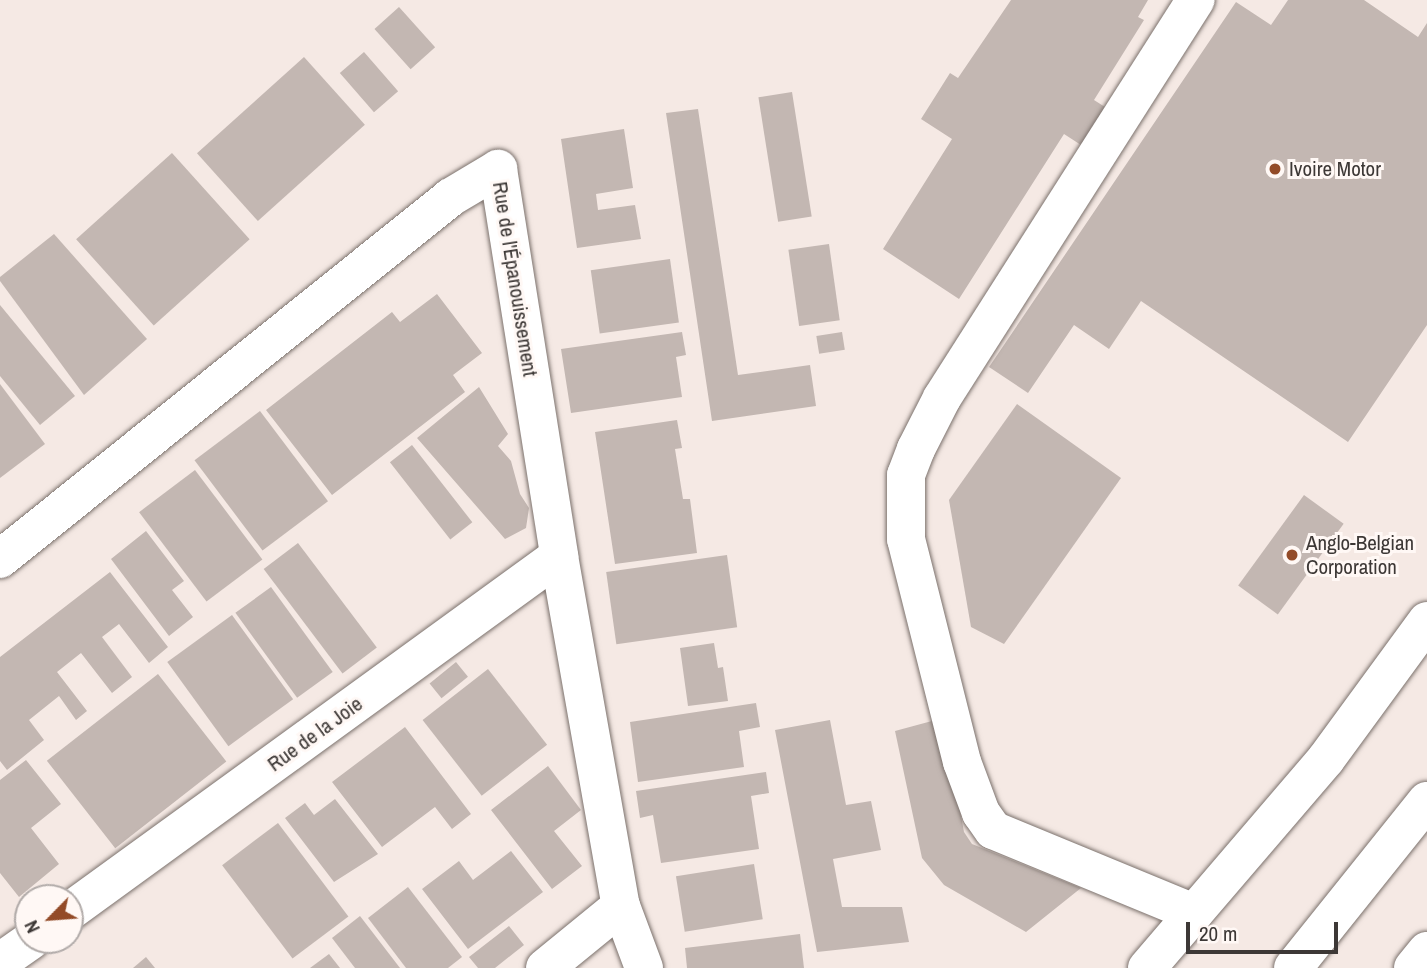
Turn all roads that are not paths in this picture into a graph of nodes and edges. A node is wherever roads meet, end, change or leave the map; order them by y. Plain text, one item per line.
1 (1196, 0) edge
2 (559, 556) junction
3 (0, 559) edge
4 (1427, 621) edge
5 (1427, 801) edge
6 (84, 901) edge
7 (621, 906) junction
8 (1194, 913) junction
9 (1427, 951) edge
10 (545, 968) edge
11 (644, 968) edge
12 (1147, 968) edge
13 (1293, 968) edge
14 (1413, 968) edge

1 - 8 main road
2 - 3 main road, Rue de l'Épanouissement
2 - 6 main road, Rue de la Joie
2 - 7 main road, Rue de l'Épanouissement
4 - 8 main road
5 - 13 main road
7 - 10 main road
7 - 11 main road, Rue de l'Épanouissement
8 - 12 main road
9 - 14 main road

